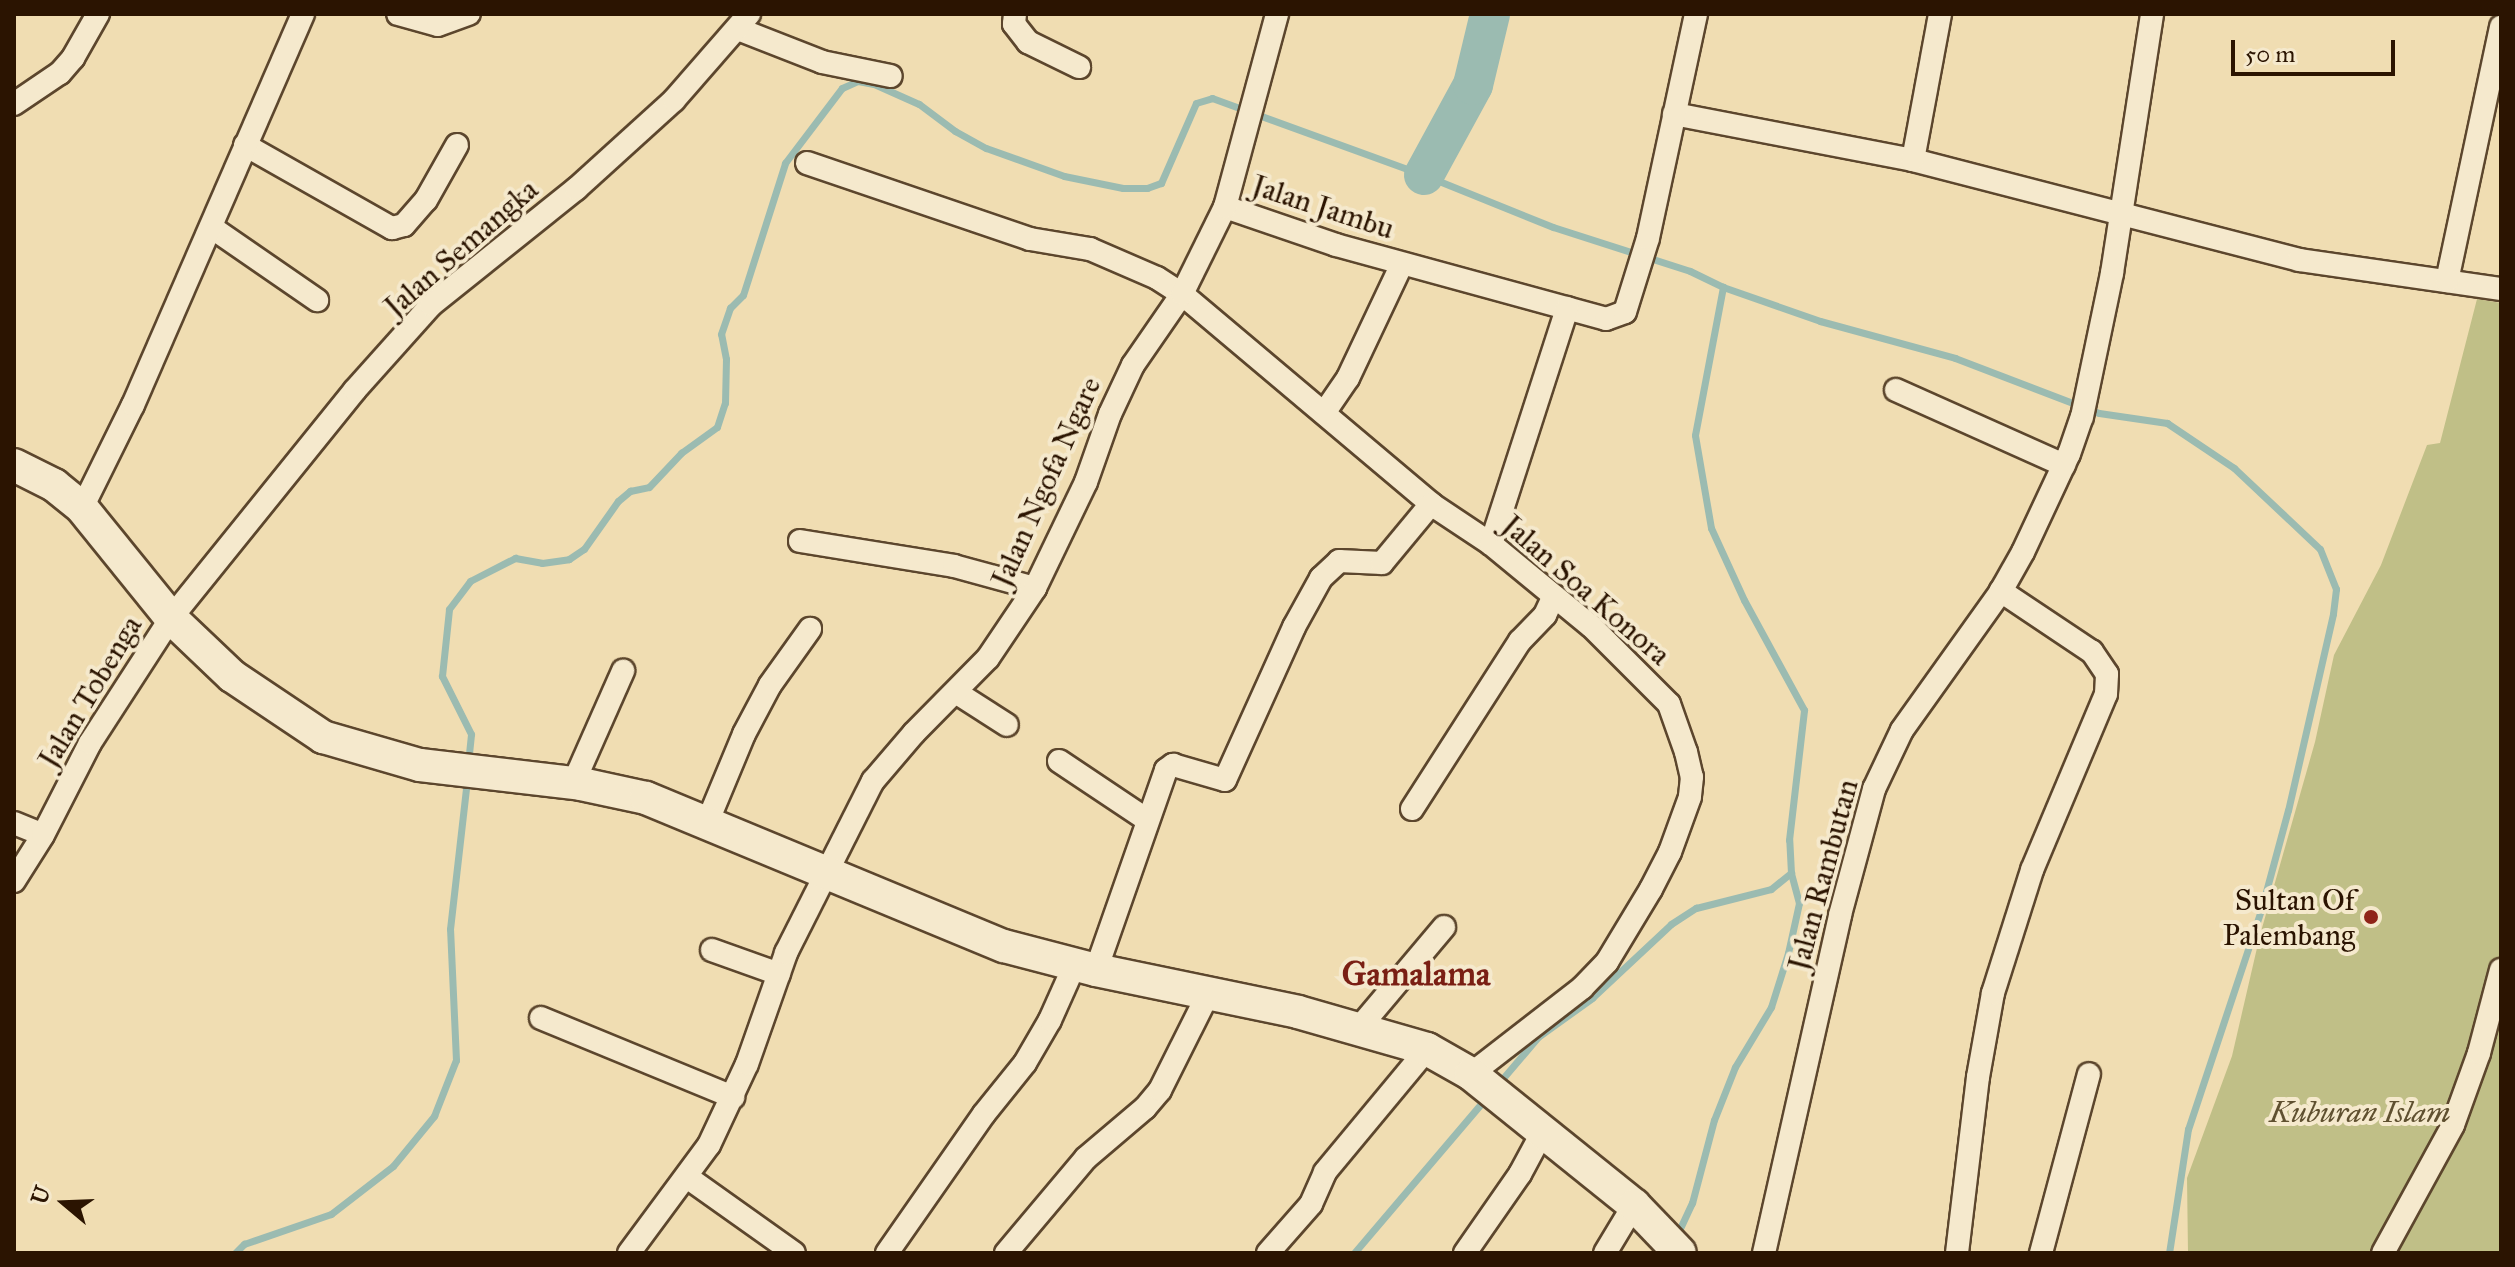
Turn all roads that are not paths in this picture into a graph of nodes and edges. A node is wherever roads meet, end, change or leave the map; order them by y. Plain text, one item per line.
1 (98, 14) edge
2 (303, 14) edge
3 (398, 14) edge
4 (469, 14) edge
5 (1015, 14) edge
6 (1277, 14) edge
7 (1696, 14) edge
8 (1940, 14) edge
9 (2152, 14) edge
10 (743, 21) edge
11 (2501, 27) edge
12 (1079, 67) dead end
13 (891, 76) dead end
14 (14, 104) edge
15 (1674, 114) junction
16 (245, 145) junction
17 (457, 145) dead end
18 (1913, 160) junction
19 (807, 163) dead end
20 (1225, 207) junction
21 (2120, 211) junction
22 (211, 227) junction
23 (1402, 264) junction
24 (2447, 281) junction
25 (2501, 289) edge
26 (1182, 294) junction
27 (317, 300) dead end
28 (1567, 308) junction
29 (1896, 390) dead end
30 (1324, 413) junction
31 (14, 465) edge
32 (2064, 465) junction
33 (1431, 504) junction
34 (82, 508) junction
35 (800, 541) dead end
36 (1491, 544) junction
37 (1035, 588) junction
38 (2001, 591) junction
39 (1554, 596) junction
40 (171, 618) junction
41 (810, 629) dead end
42 (623, 671) dead end
43 (957, 693) junction
44 (1007, 725) dead end
45 (1059, 761) dead end
46 (573, 784) junction
47 (1412, 809) dead end
48 (1147, 820) junction
49 (14, 823) edge
50 (707, 823) junction
51 (43, 835) junction
52 (826, 872) junction
53 (14, 881) edge
54 (1444, 927) dead end
55 (712, 950) dead end
56 (1086, 967) junction
57 (2501, 970) edge
58 (779, 974) junction
59 (1209, 992) junction
60 (541, 1018) dead end
61 (1359, 1028) junction
62 (1427, 1049) junction
63 (2089, 1074) dead end
64 (1486, 1086) junction
65 (733, 1097) junction
66 (1542, 1133) junction
67 (687, 1177) junction
68 (1642, 1214) junction
69 (629, 1253) edge
70 (794, 1253) edge
71 (887, 1253) edge
72 (1006, 1253) edge
73 (1268, 1253) edge
74 (1465, 1253) edge
75 (1605, 1253) edge
76 (1680, 1253) edge
77 (1764, 1253) edge
78 (1957, 1253) edge
79 (2041, 1253) edge
80 (2383, 1253) edge

1 - 14 street
2 - 16 street
3 - 4 street
5 - 12 street
6 - 20 street, Jalan Ngofa Ngare
7 - 15 street
8 - 18 street
9 - 21 street, Jalan Rambutan
10 - 13 street
10 - 40 street, Jalan Semangka
11 - 24 street
15 - 18 street
15 - 28 street, Jalan Jambu
16 - 17 street
16 - 22 street
18 - 21 street
19 - 26 street, Jalan Soa Konora
20 - 23 street, Jalan Jambu
20 - 26 street, Jalan Ngofa Ngare
21 - 24 street
21 - 32 street, Jalan Rambutan
22 - 27 street
22 - 34 street
23 - 28 street, Jalan Jambu
23 - 30 street
24 - 25 street
26 - 30 street, Jalan Soa Konora
26 - 37 street, Jalan Ngofa Ngare
28 - 36 street
29 - 32 street
30 - 33 street, Jalan Soa Konora
31 - 34 street
32 - 38 street, Jalan Rambutan
33 - 36 street, Jalan Soa Konora
33 - 48 street
34 - 40 street
35 - 37 street
36 - 39 street, Jalan Soa Konora
37 - 43 street, Jalan Ngofa Ngare
38 - 77 street, Jalan Rambutan
38 - 78 street
39 - 47 street
39 - 64 street, Jalan Soa Konora
40 - 46 street
40 - 51 street, Jalan Tobenga
41 - 50 street
42 - 46 street
43 - 44 street
43 - 52 street, Jalan Ngofa Ngare
45 - 48 street
46 - 50 street
48 - 56 street
49 - 51 street
50 - 52 street
51 - 53 street, Jalan Tobenga
52 - 56 street
52 - 58 street, Jalan Ngofa Ngare
54 - 61 street
55 - 58 street
56 - 59 street
56 - 71 street
57 - 80 street
58 - 65 street, Jalan Ngofa Ngare
59 - 61 street
59 - 72 street
60 - 65 street
61 - 62 street
62 - 64 street
62 - 73 street
63 - 79 street
64 - 66 street
65 - 67 street, Jalan Ngofa Ngare
66 - 68 street
66 - 74 street
67 - 69 street, Jalan Ngofa Ngare
67 - 70 street
68 - 75 street
68 - 76 street

